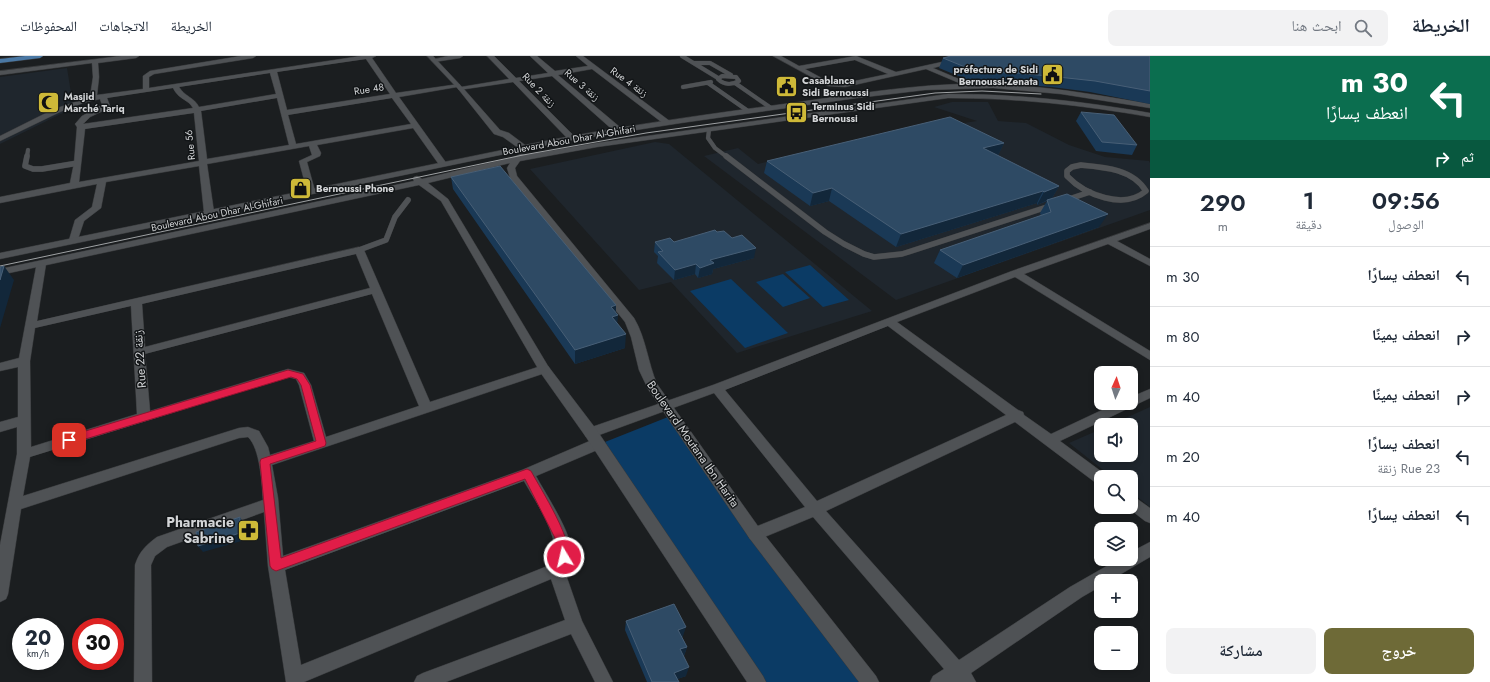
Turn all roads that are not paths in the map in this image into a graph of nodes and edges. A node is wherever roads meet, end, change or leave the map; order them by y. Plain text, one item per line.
1 (11, 56) edge
2 (40, 56) edge
3 (136, 56) edge
4 (204, 56) edge
5 (253, 56) edge
6 (369, 56) edge
7 (460, 56) edge
8 (490, 56) edge
9 (533, 56) edge
10 (579, 56) edge
11 (682, 56) edge
12 (776, 56) edge
13 (935, 56) edge
14 (978, 56) edge
15 (0, 57) edge
16 (432, 58) edge
17 (0, 61) edge
18 (95, 62) junction
19 (694, 62) junction
20 (949, 62) junction
21 (207, 63) junction
22 (260, 65) edge
23 (592, 67) junction
24 (926, 67) junction
25 (799, 68) junction
26 (273, 71) junction
27 (0, 73) edge
28 (553, 74) junction
29 (895, 74) junction
30 (733, 76) junction
31 (718, 79) junction
32 (516, 80) junction
33 (708, 83) junction
34 (735, 83) junction
35 (175, 86) junction
36 (971, 86) junction
37 (459, 87) junction
38 (683, 87) dead end
39 (146, 90) junction
40 (278, 95) junction
41 (395, 95) junction
42 (103, 96) junction
43 (93, 98) junction
44 (1150, 106) edge
45 (771, 108) junction
46 (196, 110) junction
47 (748, 111) junction
48 (284, 114) junction
49 (1150, 115) edge
50 (667, 122) junction
51 (414, 126) junction
52 (81, 127) junction
53 (618, 130) junction
54 (709, 130) junction
55 (497, 132) junction
56 (0, 138) edge
57 (572, 138) junction
58 (312, 144) junction
59 (293, 147) junction
60 (522, 147) junction
61 (28, 150) dead end
62 (513, 155) junction
63 (78, 163) junction
64 (202, 163) junction
65 (443, 164) junction
66 (420, 175) junction
67 (102, 180) junction
68 (74, 185) junction
69 (311, 191) junction
70 (1090, 192) junction
71 (0, 200) edge
72 (408, 200) dead end
73 (1060, 202) edge
74 (1053, 205) edge
75 (209, 212) junction
76 (1150, 226) edge
77 (74, 240) junction
78 (1109, 241) junction
79 (359, 250) junction
80 (0, 256) edge
81 (1150, 263) edge
82 (41, 264) junction
83 (0, 272) edge
84 (1016, 273) junction
85 (376, 290) junction
86 (136, 302) junction
87 (889, 320) junction
88 (30, 326) junction
89 (139, 352) junction
90 (1150, 356) edge
91 (24, 361) junction
92 (0, 367) edge
93 (544, 369) junction
94 (717, 388) junction
95 (1150, 393) edge
96 (1138, 398) edge
97 (666, 405) junction
98 (426, 408) junction
99 (1113, 410) edge
100 (1018, 415) junction
101 (144, 417) junction
102 (24, 420) junction
103 (0, 427) edge
104 (594, 439) junction
105 (1050, 440) junction
106 (321, 443) junction
107 (24, 454) junction
108 (265, 462) junction
109 (1094, 473) edge
110 (527, 474) junction
111 (270, 504) junction
112 (14, 506) junction
113 (1138, 508) edge
114 (816, 509) junction
115 (1150, 517) edge
116 (755, 534) junction
117 (1150, 549) edge
118 (276, 566) junction
119 (556, 570) junction
120 (0, 594) edge
121 (575, 624) junction
122 (963, 677) edge
123 (444, 678) edge
124 (294, 679) edge
125 (143, 682) edge
126 (423, 682) edge
127 (604, 682) edge
128 (757, 682) edge
129 (870, 682) edge
130 (939, 682) edge

1 - 15 main road
2 - 17 main road
3 - 18 street
4 - 21 street
5 - 21 street
6 - 26 street
6 - 41 street
7 - 16 street
8 - 32 street, Rue 2 زنقة
9 - 28 street, Rue 3 زنقة
10 - 23 street, Rue 4 زنقة
11 - 19 lane
12 - 25 street
13 - 20 street
14 - 20 street
16 - 37 street
18 - 27 street
18 - 43 street
19 - 30 lane
19 - 31 lane
20 - 24 street
21 - 39 street
22 - 26 street
22 - 35 street
23 - 28 street, Rue 48
23 - 50 street, Rue 4 زنقة
24 - 29 street
24 - 36 street
25 - 29 street
25 - 29 street
26 - 40 street
28 - 32 street, Rue 48
28 - 53 street, Rue 3 زنقة
30 - 31 lane
30 - 34 lane
31 - 33 lane
31 - 34 lane
32 - 37 street, Rue 48
32 - 57 street, Rue 2 زنقة
33 - 38 lane
33 - 47 lane
34 - 45 lane
35 - 39 street
35 - 46 street
36 - 44 street, Boulevard Abou Dhar Al-Ghifari
36 - 45 street, Boulevard Abou Dhar Al-Ghifari
37 - 41 street, Rue 48
37 - 55 street
39 - 42 street
40 - 46 street
40 - 48 street
41 - 48 street, Rue 48
41 - 51 street
42 - 43 street
42 - 52 street
43 - 56 street
45 - 47 street, Boulevard Abou Dhar Al-Ghifari
46 - 52 street
46 - 64 street, Rue 56
47 - 50 street, Boulevard Abou Dhar Al-Ghifari
48 - 59 street
49 - 54 street, Boulevard Abou Dhar Al-Ghifari
50 - 53 street, Boulevard Abou Dhar Al-Ghifari
51 - 58 street
51 - 65 street
52 - 63 street
53 - 57 street, Boulevard Abou Dhar Al-Ghifari
54 - 62 street, Boulevard Abou Dhar Al-Ghifari
54 - 74 lane
55 - 60 street
55 - 62 street
57 - 60 street, Boulevard Abou Dhar Al-Ghifari
58 - 59 street
58 - 69 street
59 - 64 street
60 - 62 street, Boulevard Abou Dhar Al-Ghifari
61 - 63 lane
62 - 65 street, Boulevard Abou Dhar Al-Ghifari
62 - 66 street, Boulevard Abou Dhar Al-Ghifari
62 - 97 street, Boulevard Moutana Ibn Harita
63 - 68 street
64 - 67 street
64 - 75 street, Rue 56
65 - 66 street, Boulevard Abou Dhar Al-Ghifari
66 - 69 street, Boulevard Abou Dhar Al-Ghifari
66 - 82 street, Boulevard Abou Dhar Al-Ghifari
66 - 93 street
67 - 68 street
67 - 77 street
68 - 71 street
69 - 75 street, Boulevard Abou Dhar Al-Ghifari
70 - 70 lane
70 - 73 lane
72 - 79 lane
75 - 77 street, Boulevard Abou Dhar Al-Ghifari
76 - 78 street
77 - 80 street, Boulevard Abou Dhar Al-Ghifari
78 - 81 street
78 - 84 street
79 - 85 street
79 - 86 street
82 - 83 street, Boulevard Abou Dhar Al-Ghifari
82 - 88 street
84 - 87 street
84 - 90 street
85 - 89 street
85 - 98 street
86 - 88 street
86 - 89 street, Rue 22 زنقة
87 - 94 street
87 - 100 street
88 - 91 street
89 - 101 street, Rue 22 زنقة
91 - 92 street
91 - 102 street
93 - 98 street
93 - 104 street
94 - 97 street
94 - 114 street
95 - 96 street
97 - 104 street
97 - 116 street, Boulevard Moutana Ibn Harita
98 - 106 street
99 - 105 street
100 - 105 street
100 - 114 street
101 - 106 street
101 - 107 street
102 - 103 street
102 - 107 street
104 - 110 street
104 - 128 street
105 - 109 street
106 - 108 street
107 - 112 street
108 - 111 street
108 - 112 street
110 - 118 street
110 - 119 street
111 - 118 street
111 - 125 street
112 - 120 street
113 - 115 street
114 - 116 street
114 - 122 street
116 - 129 street, Boulevard Moutana Ibn Harita
117 - 122 street
118 - 124 street
119 - 121 street
119 - 124 street
121 - 123 street
121 - 127 street
122 - 130 street
123 - 126 street

